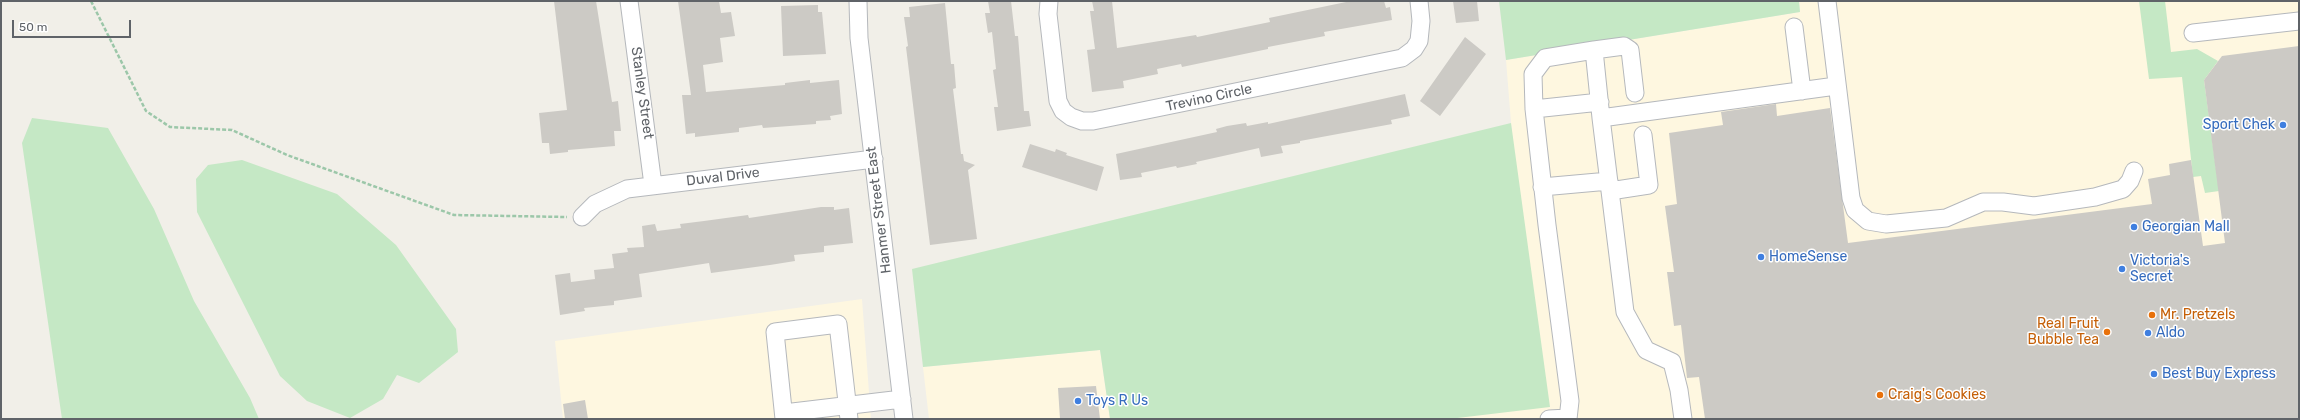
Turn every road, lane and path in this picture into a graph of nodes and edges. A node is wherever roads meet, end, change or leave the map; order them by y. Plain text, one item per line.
1 (91, 1) edge
2 (630, 1) edge
3 (858, 1) edge
4 (1049, 1) edge
5 (1419, 1) edge
6 (1827, 1) edge
7 (2299, 21) edge
8 (1794, 27) dead end
9 (2193, 33) dead end
10 (1594, 50) junction
11 (1836, 86) junction
12 (1802, 91) junction
13 (1635, 93) dead end
14 (1534, 109) junction
15 (1600, 110) junction
16 (1643, 135) dead end
17 (874, 159) junction
18 (2134, 171) dead end
19 (653, 185) junction
20 (1609, 186) junction
21 (1542, 187) junction
22 (582, 217) joint
23 (902, 399) junction
24 (848, 412) edge
25 (784, 416) edge
26 (1568, 418) edge
27 (904, 419) edge
28 (1549, 419) edge
29 (1683, 419) edge

1 - 22 path
2 - 19 street, Stanley Street
3 - 17 street, Hanmer Street East
4 - 5 street, Trevino Circle
6 - 11 street
7 - 9 street
8 - 12 street
10 - 13 street
10 - 14 street
10 - 15 street
11 - 12 street
11 - 18 street
12 - 15 street
14 - 15 street
14 - 21 street
15 - 20 street
16 - 20 street
17 - 19 street, Duval Drive
17 - 23 street, Hanmer Street East
19 - 22 street, Duval Drive
20 - 21 street
20 - 29 street
21 - 26 street
23 - 24 street
23 - 27 street, Hanmer Street East
24 - 25 street
24 - 25 street
26 - 28 street

